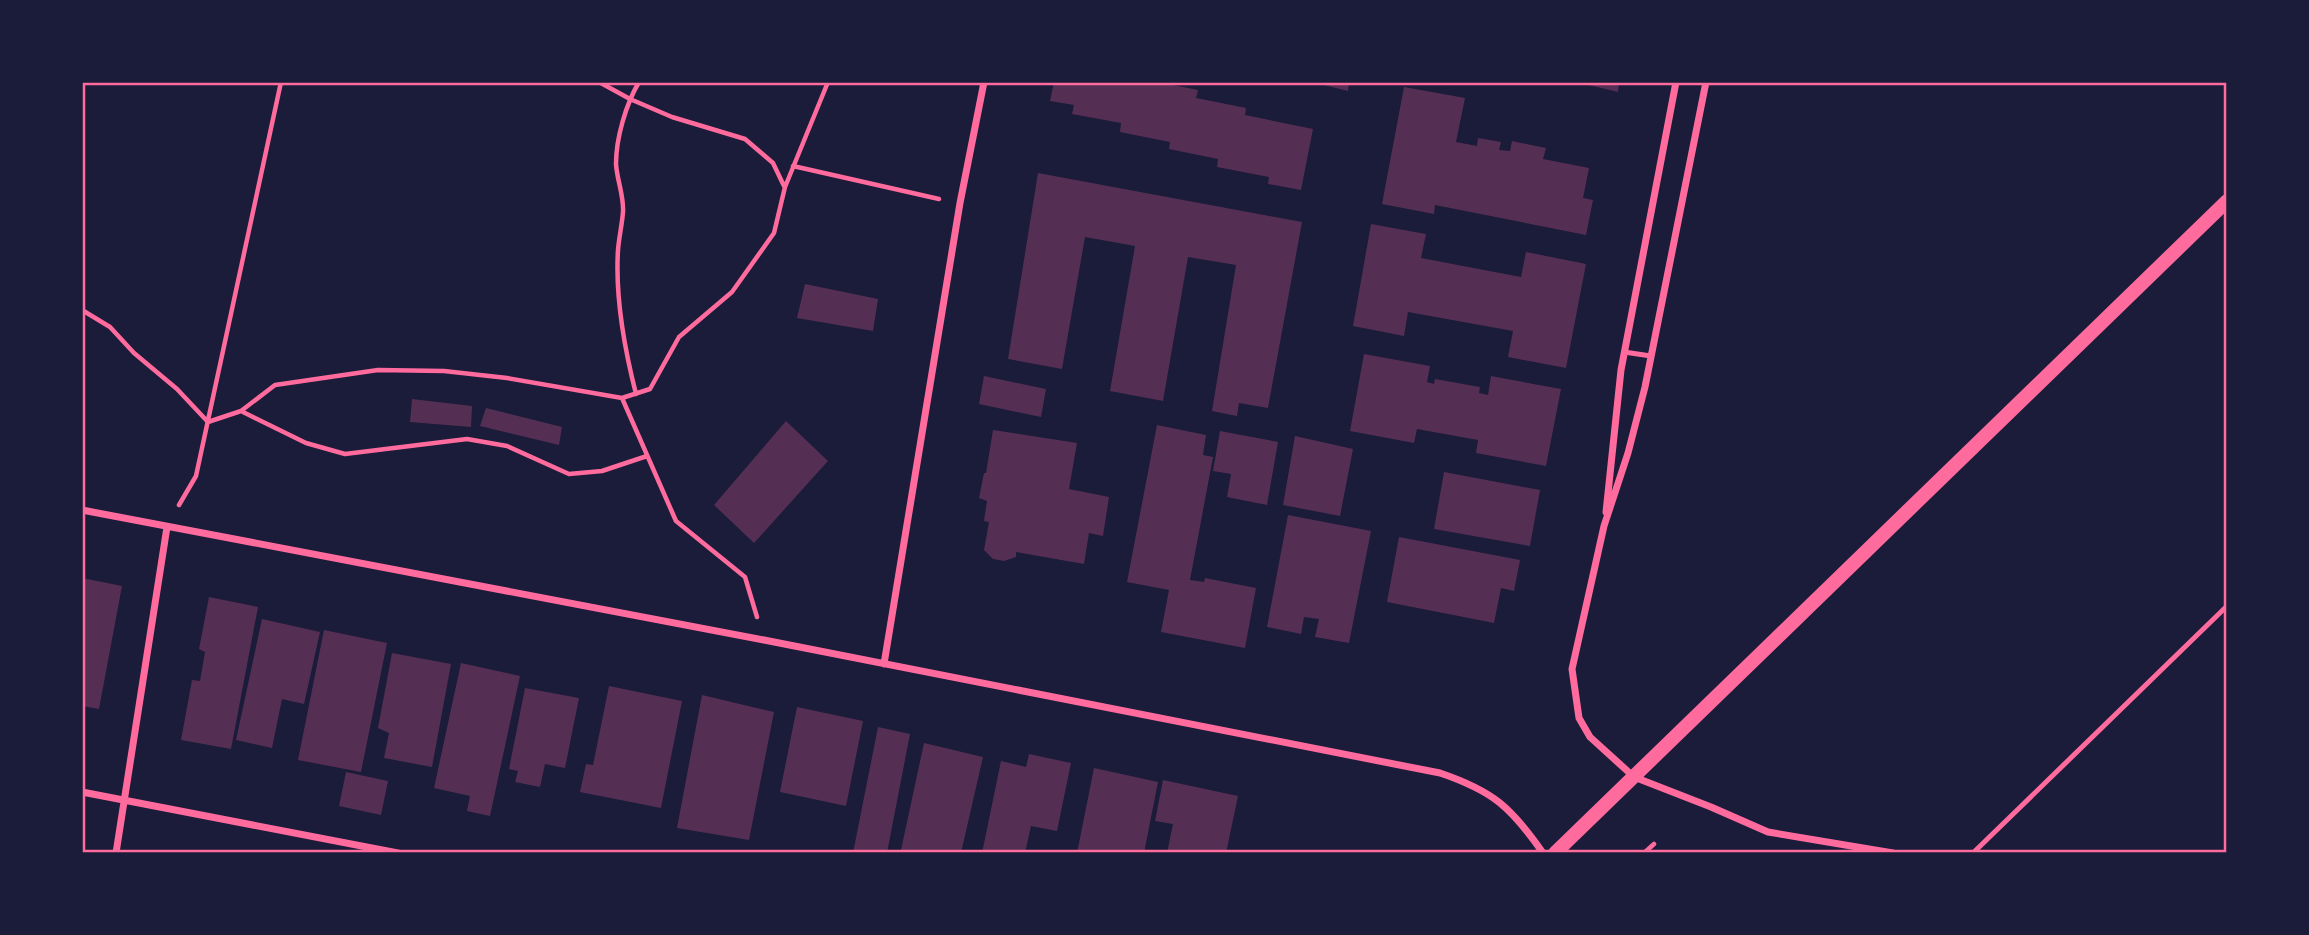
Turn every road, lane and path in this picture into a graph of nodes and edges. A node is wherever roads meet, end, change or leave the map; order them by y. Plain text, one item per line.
1 (281, 82) edge
2 (599, 82) edge
3 (639, 82) edge
4 (828, 82) edge
5 (984, 82) edge
6 (1676, 82) edge
7 (1706, 82) edge
8 (629, 99) junction
9 (793, 166) junction
10 (785, 187) junction
11 (2227, 201) edge
12 (960, 203) junction
13 (82, 310) edge
14 (1624, 352) junction
15 (1651, 356) junction
16 (636, 394) junction
17 (622, 398) junction
18 (241, 411) junction
19 (208, 422) junction
20 (647, 456) junction
21 (82, 510) edge
22 (1604, 526) junction
23 (167, 527) junction
24 (2227, 606) edge
25 (764, 640) junction
26 (884, 664) junction
27 (1634, 777) junction
28 (82, 792) edge
29 (125, 801) junction
30 (1654, 844) dead end
31 (116, 853) edge
32 (398, 853) edge
33 (1543, 853) edge
34 (1555, 853) edge
35 (1644, 853) edge
36 (1893, 853) edge
37 (1973, 853) edge

1 - 19 path
2 - 8 path
3 - 8 path
4 - 9 path
5 - 12 street
6 - 14 street
7 - 15 street
8 - 10 path
8 - 16 path
9 - 10 path
9 - 12 path
10 - 16 path
11 - 27 main road
12 - 26 street
13 - 19 path
14 - 15 lane
14 - 22 street
15 - 22 street
16 - 17 path
17 - 18 path
17 - 20 path
18 - 19 path
18 - 20 path
19 - 23 path
20 - 25 path
21 - 23 street
22 - 27 street
23 - 25 street
23 - 29 street
24 - 37 lane
25 - 26 street
26 - 33 street
27 - 34 main road
27 - 36 street
28 - 29 street
29 - 31 street
29 - 32 street
30 - 35 path

